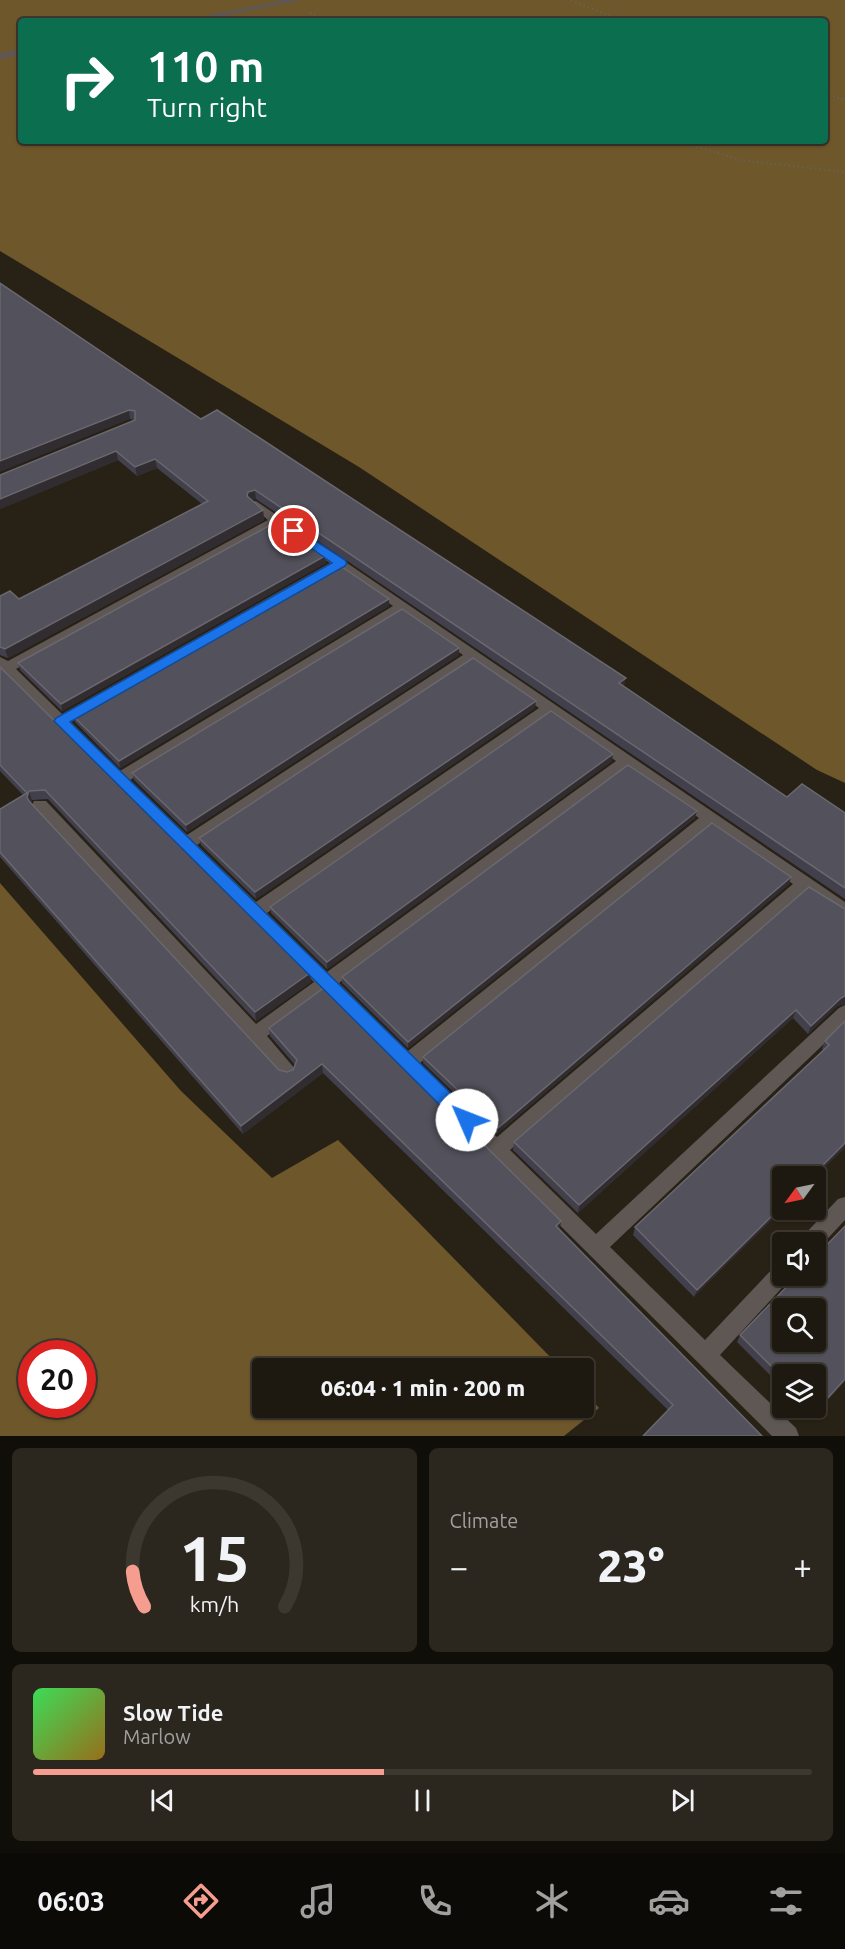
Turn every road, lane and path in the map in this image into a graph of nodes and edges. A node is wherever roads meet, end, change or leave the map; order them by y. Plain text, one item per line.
1 (297, 0) edge
2 (571, 0) edge
3 (200, 18) edge
4 (615, 18) edge
5 (18, 53) edge
6 (0, 56) edge
7 (828, 94) edge
8 (845, 100) edge
9 (689, 144) edge
10 (845, 172) edge
11 (256, 505) edge
12 (278, 520) junction
13 (340, 563) junction
14 (403, 606) junction
15 (473, 655) junction
16 (3, 665) edge
17 (550, 708) junction
18 (61, 721) junction
19 (627, 761) junction
20 (119, 779) junction
21 (40, 805) dead end
22 (710, 818) junction
23 (186, 844) junction
24 (805, 884) junction
25 (845, 911) edge
26 (255, 912) junction
27 (327, 982) junction
28 (845, 1013) edge
29 (255, 1036) junction
30 (408, 1062) junction
31 (287, 1070) edge
32 (497, 1149) junction
33 (845, 1206) edge
34 (821, 1232) edge
35 (596, 1247) junction
36 (772, 1284) edge
37 (706, 1355) junction
38 (788, 1436) edge

1 - 3 lane
2 - 4 path
5 - 6 lane
7 - 8 path
9 - 10 path
11 - 12 lane
12 - 13 lane
12 - 16 lane
13 - 14 lane
13 - 18 lane
14 - 15 lane
14 - 20 lane
15 - 17 lane
15 - 23 lane
16 - 18 lane
17 - 19 lane
17 - 26 lane
18 - 20 lane
19 - 22 lane
19 - 27 lane
20 - 23 lane
21 - 29 lane
22 - 24 lane
22 - 30 lane
23 - 26 lane
24 - 25 lane
24 - 32 lane
26 - 27 lane
27 - 29 lane
27 - 30 lane
28 - 35 lane
29 - 31 lane
30 - 32 lane
32 - 35 lane
33 - 34 lane
35 - 37 lane
36 - 37 lane
37 - 38 lane

